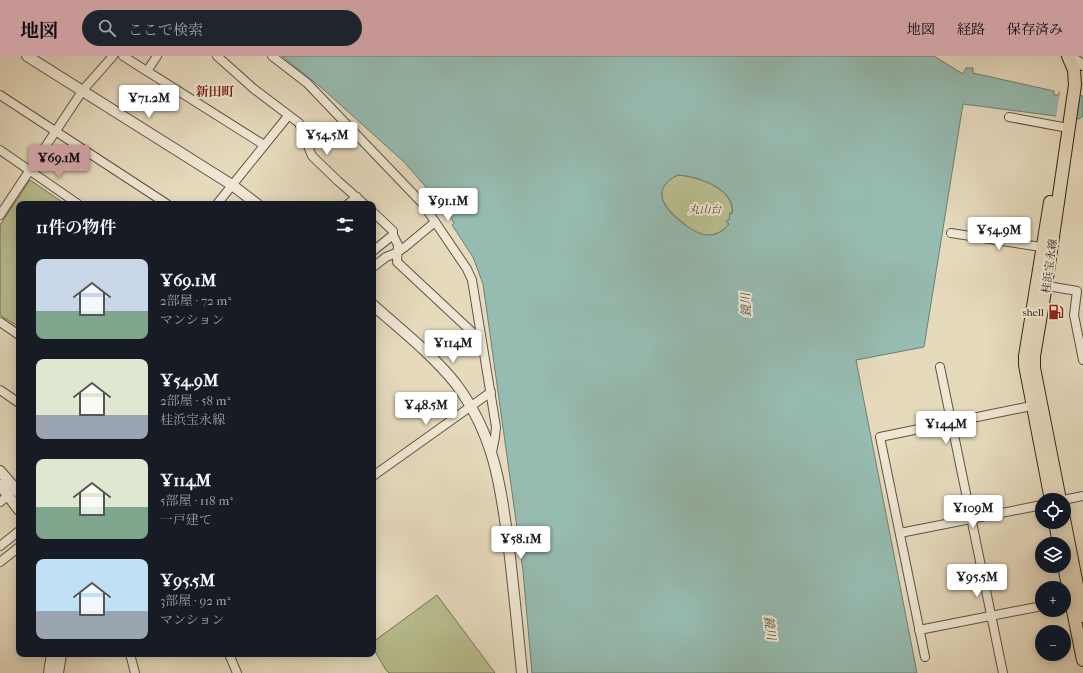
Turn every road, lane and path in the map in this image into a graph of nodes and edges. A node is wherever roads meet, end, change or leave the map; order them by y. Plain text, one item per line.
1 (27, 56) edge
2 (113, 56) edge
3 (123, 56) edge
4 (157, 56) edge
5 (217, 56) edge
6 (272, 56) edge
7 (1068, 56) edge
8 (1083, 65) edge
9 (147, 71) junction
10 (83, 90) junction
11 (0, 95) edge
12 (288, 116) junction
13 (1009, 117) dead end
14 (1066, 124) junction
15 (56, 132) junction
16 (264, 145) junction
17 (0, 150) edge
18 (29, 171) junction
19 (232, 185) junction
20 (357, 197) junction
21 (74, 201) edge
22 (162, 201) edge
23 (219, 201) edge
24 (253, 201) edge
25 (352, 201) edge
26 (361, 201) edge
27 (0, 215) edge
28 (376, 215) edge
29 (435, 222) junction
30 (951, 233) dead end
31 (393, 236) junction
32 (1047, 248) junction
33 (376, 249) edge
34 (396, 253) junction
35 (376, 265) edge
36 (1042, 284) junction
37 (376, 308) edge
38 (0, 322) edge
39 (16, 333) edge
40 (481, 335) junction
41 (1083, 360) edge
42 (940, 367) dead end
43 (0, 390) edge
44 (491, 392) junction
45 (16, 401) edge
46 (1036, 405) junction
47 (471, 407) junction
48 (951, 422) junction
49 (492, 452) junction
50 (0, 471) edge
51 (376, 474) edge
52 (0, 485) edge
53 (16, 490) edge
54 (1050, 493) edge
55 (1060, 493) edge
56 (1083, 496) edge
57 (1071, 498) edge
58 (0, 502) edge
59 (1035, 506) edge
60 (971, 519) junction
61 (1065, 529) edge
62 (16, 533) edge
63 (900, 533) junction
64 (0, 546) edge
65 (16, 549) edge
66 (0, 562) edge
67 (1069, 581) edge
68 (1071, 600) edge
69 (1035, 607) edge
70 (991, 615) junction
71 (1083, 616) edge
72 (919, 630) junction
73 (58, 657) edge
74 (59, 657) edge
75 (131, 657) edge
76 (230, 657) edge
77 (925, 657) dead end
78 (1083, 660) edge
79 (49, 673) edge
80 (58, 673) edge
81 (135, 673) edge
82 (237, 673) edge
83 (522, 673) edge
84 (1003, 673) edge

1 - 10 street
2 - 10 street
3 - 9 street
4 - 9 street
5 - 12 street
6 - 29 street
7 - 8 street
7 - 14 main road, 桂浜宝永線
9 - 16 street
10 - 15 street
10 - 19 street
11 - 15 street
12 - 16 street
12 - 20 street
13 - 14 street
14 - 32 main road, 桂浜宝永線
15 - 18 street
15 - 22 street
16 - 19 street
17 - 18 street
18 - 21 street
18 - 27 street
19 - 23 street
19 - 24 street
20 - 25 street
20 - 26 street
28 - 31 street
29 - 34 street
29 - 40 street
30 - 32 street
31 - 33 street
31 - 34 street
32 - 36 main road, 桂浜宝永線
34 - 35 street
34 - 40 street
36 - 41 street
36 - 46 main road, 桂浜宝永線
37 - 47 street
38 - 39 street
40 - 44 street
42 - 48 street
43 - 45 street
44 - 47 street
44 - 49 street
46 - 48 street
46 - 54 main road, 桂浜宝永線
46 - 55 main road, 桂浜宝永線
47 - 49 street
47 - 51 street
48 - 60 street
48 - 63 street
49 - 83 street
50 - 53 street
52 - 53 street
53 - 58 street
56 - 57 street
59 - 60 street
60 - 63 street
60 - 70 street
61 - 67 main road
62 - 64 street
63 - 72 street
65 - 66 street
68 - 71 main road
68 - 78 main road
69 - 70 street
70 - 72 street
70 - 84 street
72 - 77 street
73 - 79 street
74 - 80 street
75 - 81 street
76 - 82 street

